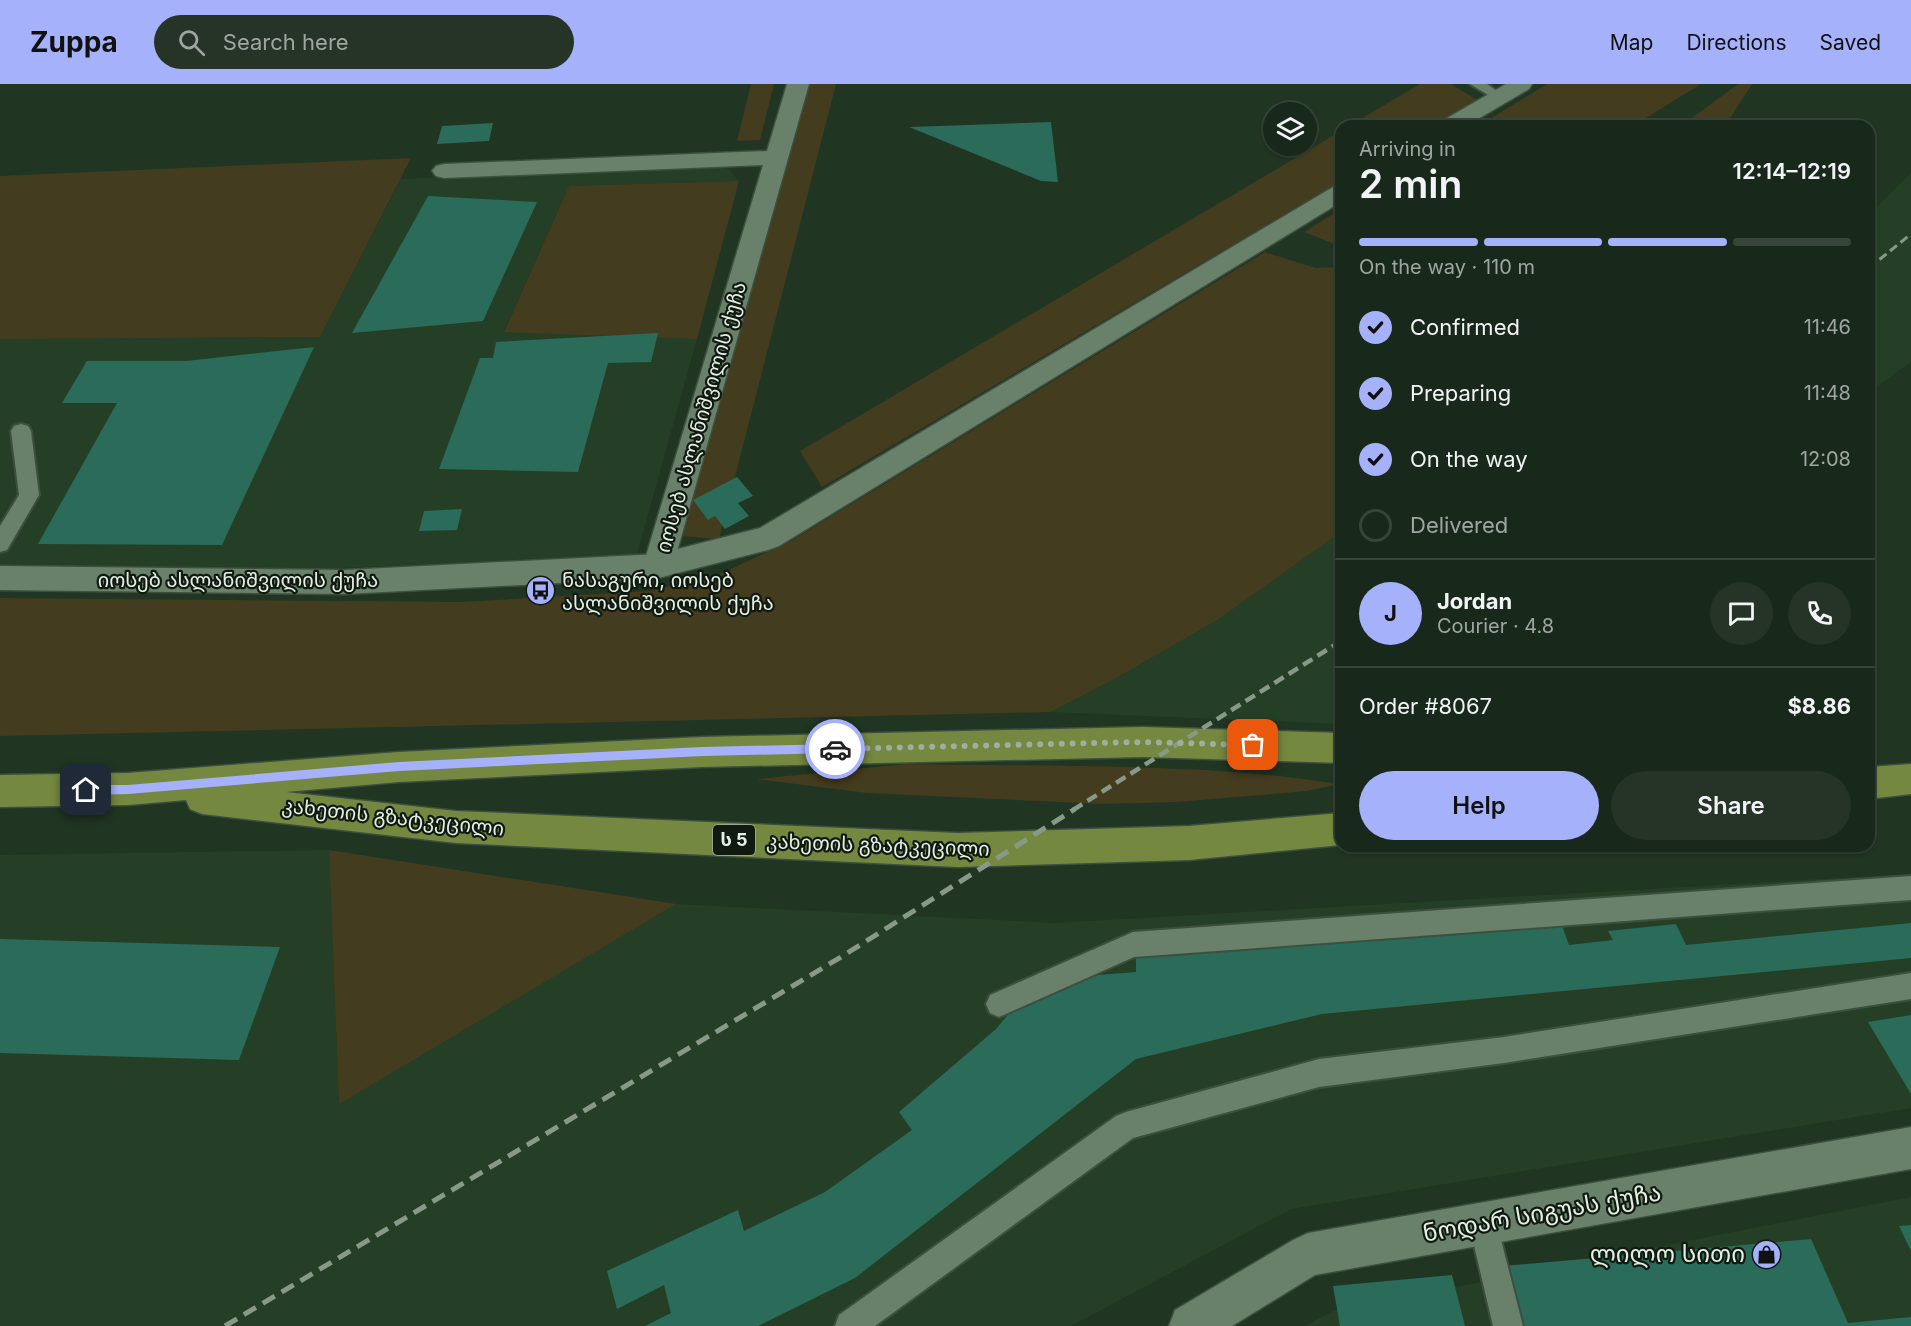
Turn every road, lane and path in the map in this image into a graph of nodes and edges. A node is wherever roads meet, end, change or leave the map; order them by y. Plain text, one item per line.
1 (798, 84) edge
2 (1477, 84) edge
3 (1521, 84) edge
4 (1498, 97) junction
5 (1460, 120) edge
6 (776, 158) junction
7 (444, 171) dead end
8 (1335, 196) edge
9 (21, 432) dead end
10 (0, 544) edge
11 (658, 566) junction
12 (0, 578) edge
13 (1335, 748) edge
14 (1875, 768) edge
15 (1911, 771) edge
16 (1911, 779) edge
17 (1875, 782) edge
18 (128, 789) junction
19 (0, 791) edge
20 (1335, 831) edge
21 (1911, 888) edge
22 (1911, 986) edge
23 (999, 1004) dead end
24 (1911, 1148) edge
25 (1483, 1224) junction
26 (850, 1326) edge
27 (1191, 1326) edge
28 (1508, 1326) edge

1 - 6 street, იოსებ ასლანიშვილის ქუჩა
2 - 4 lane
3 - 4 street
4 - 5 street
6 - 7 street
6 - 11 street, იოსებ ასლანიშვილის ქუჩა
8 - 11 street
9 - 10 lane
11 - 12 street, იოსებ ასლანიშვილის ქუჩა
13 - 18 highway, კახეთის გზატკეცილი / ს 5
14 - 15 highway
16 - 17 highway
18 - 19 highway, კახეთის გზატკეცილი / ს 5
18 - 20 highway, კახეთის გზატკეცილი / ს 5
21 - 23 lane
22 - 26 lane
24 - 25 street, ნოდარ სიგუას ქუჩა
25 - 27 street, ნოდარ სიგუას ქუჩა
25 - 28 lane

